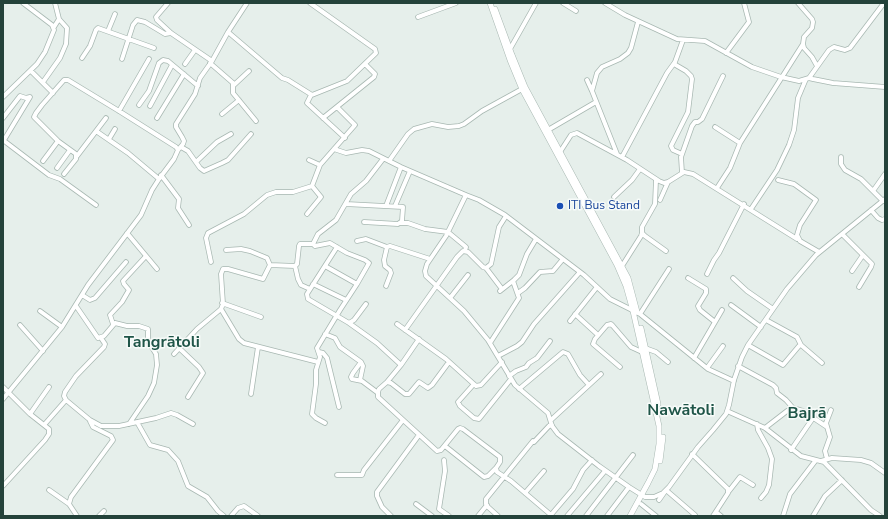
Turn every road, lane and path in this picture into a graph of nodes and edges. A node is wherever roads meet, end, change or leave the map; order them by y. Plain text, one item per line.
1 (23, 3) edge
2 (56, 3) edge
3 (168, 3) edge
4 (247, 3) edge
5 (310, 3) edge
6 (456, 3) edge
7 (490, 3) edge
8 (493, 3) edge
9 (536, 3) edge
10 (563, 3) edge
11 (605, 3) edge
12 (744, 3) edge
13 (798, 3) edge
14 (884, 3) edge
15 (576, 11) dead end
16 (115, 14) dead end
17 (418, 17) dead end
18 (59, 19) junction
19 (638, 22) junction
20 (54, 27) junction
21 (108, 31) junction
22 (228, 32) junction
23 (171, 33) junction
24 (129, 39) junction
25 (684, 40) junction
26 (803, 44) junction
27 (154, 48) dead end
28 (510, 48) junction
29 (195, 50) junction
30 (726, 53) junction
31 (82, 58) dead end
32 (149, 58) dead end
33 (122, 59) dead end
34 (211, 62) junction
35 (185, 64) dead end
36 (365, 64) junction
37 (674, 64) junction
38 (172, 65) junction
39 (817, 66) junction
40 (31, 71) junction
41 (249, 71) dead end
42 (184, 74) junction
43 (723, 76) dead end
44 (781, 77) junction
45 (807, 79) junction
46 (587, 80) dead end
47 (43, 82) junction
48 (234, 85) junction
49 (198, 86) junction
50 (885, 88) edge
51 (522, 89) junction
52 (592, 91) junction
53 (53, 93) junction
54 (311, 95) junction
55 (3, 97) edge
56 (239, 100) junction
57 (596, 102) junction
58 (139, 105) dead end
59 (150, 106) dead end
60 (337, 107) junction
61 (119, 111) junction
62 (222, 114) dead end
63 (3, 118) edge
64 (106, 118) dead end
65 (157, 118) dead end
66 (323, 118) junction
67 (256, 121) dead end
68 (715, 127) dead end
69 (115, 129) dead end
70 (548, 130) junction
71 (96, 131) junction
72 (231, 134) dead end
73 (251, 134) dead end
74 (345, 138) junction
75 (109, 139) junction
76 (3, 140) edge
77 (58, 141) junction
78 (740, 143) junction
79 (180, 148) junction
80 (334, 149) junction
81 (70, 150) junction
82 (560, 152) junction
83 (682, 154) junction
84 (617, 155) junction
85 (77, 156) junction
86 (622, 157) junction
87 (841, 157) dead end
88 (383, 158) junction
89 (308, 160) dead end
90 (389, 161) junction
91 (43, 162) dead end
92 (196, 162) junction
93 (320, 165) junction
94 (401, 167) junction
95 (56, 168) dead end
96 (640, 169) junction
97 (410, 170) junction
98 (682, 173) junction
99 (64, 174) dead end
100 (885, 174) edge
101 (160, 177) junction
102 (656, 180) junction
103 (778, 180) dead end
104 (668, 182) junction
105 (312, 186) junction
106 (717, 188) junction
107 (873, 191) junction
108 (466, 196) junction
109 (614, 198) dead end
110 (660, 200) dead end
111 (884, 200) edge
112 (346, 204) junction
113 (744, 204) junction
114 (96, 205) dead end
115 (386, 206) junction
116 (395, 206) junction
117 (751, 209) junction
118 (871, 210) junction
119 (590, 212) junction
120 (307, 214) dead end
121 (506, 216) junction
122 (885, 219) edge
123 (364, 222) dead end
124 (596, 222) junction
125 (400, 223) junction
126 (189, 225) dead end
127 (448, 232) junction
128 (642, 233) junction
129 (127, 234) junction
130 (842, 234) junction
131 (798, 238) junction
132 (536, 239) junction
133 (357, 241) dead end
134 (313, 244) junction
135 (337, 247) junction
136 (387, 247) junction
137 (226, 250) dead end
138 (465, 251) junction
139 (666, 251) dead end
140 (819, 252) junction
141 (863, 255) junction
142 (146, 256) junction
143 (430, 259) junction
144 (563, 259) junction
145 (126, 262) dead end
146 (211, 262) dead end
147 (270, 265) junction
148 (295, 266) junction
149 (325, 266) junction
150 (622, 266) junction
151 (486, 268) junction
152 (157, 269) dead end
153 (669, 269) dead end
154 (852, 271) dead end
155 (580, 272) junction
156 (707, 274) dead end
157 (468, 275) dead end
158 (688, 278) dead end
159 (733, 278) dead end
160 (513, 281) junction
161 (313, 284) junction
162 (357, 284) junction
163 (386, 286) dead end
164 (438, 286) junction
165 (597, 287) junction
166 (858, 287) dead end
167 (310, 289) junction
168 (518, 293) junction
169 (82, 295) junction
170 (450, 298) junction
171 (346, 300) junction
172 (222, 303) junction
173 (366, 304) dead end
174 (731, 305) dead end
175 (76, 306) junction
176 (221, 309) junction
177 (773, 309) junction
178 (722, 310) dead end
179 (40, 311) dead end
180 (637, 313) junction
181 (575, 314) junction
182 (337, 315) junction
183 (261, 317) dead end
184 (570, 320) dead end
185 (766, 320) junction
186 (715, 322) junction
187 (349, 323) junction
188 (113, 324) junction
189 (397, 324) dead end
190 (20, 325) dead end
191 (62, 327) junction
192 (761, 327) junction
193 (406, 330) junction
194 (325, 334) junction
195 (598, 335) junction
196 (101, 338) junction
197 (419, 339) junction
198 (550, 341) dead end
199 (490, 343) junction
200 (748, 345) junction
201 (801, 345) junction
202 (723, 346) dead end
203 (258, 347) junction
204 (179, 348) junction
205 (644, 350) junction
206 (43, 351) junction
207 (319, 352) junction
208 (174, 354) dead end
209 (498, 356) junction
210 (694, 358) junction
211 (318, 362) junction
212 (361, 362) junction
213 (450, 362) junction
214 (502, 362) junction
215 (668, 362) dead end
216 (822, 363) dead end
217 (401, 365) junction
218 (738, 366) junction
219 (620, 368) dead end
220 (707, 368) junction
221 (601, 374) dead end
222 (510, 377) junction
223 (360, 380) junction
224 (734, 381) junction
225 (387, 382) junction
226 (474, 384) junction
227 (589, 385) junction
228 (3, 387) edge
229 (49, 387) dead end
230 (519, 389) junction
231 (9, 392) junction
232 (251, 394) dead end
233 (378, 394) junction
234 (188, 397) dead end
235 (3, 399) edge
236 (66, 400) junction
237 (339, 407) dead end
238 (793, 408) junction
239 (832, 410) dead end
240 (727, 411) junction
241 (30, 414) junction
242 (813, 418) junction
243 (90, 420) junction
244 (403, 420) junction
245 (137, 422) junction
246 (552, 422) junction
247 (325, 423) dead end
248 (129, 424) junction
249 (193, 424) dead end
250 (757, 424) junction
251 (44, 425) junction
252 (827, 427) junction
253 (765, 428) junction
254 (419, 435) junction
255 (445, 446) junction
256 (791, 450) junction
257 (692, 454) junction
258 (633, 455) dead end
259 (827, 458) junction
260 (444, 460) dead end
261 (592, 460) junction
262 (818, 460) junction
263 (496, 468) junction
264 (544, 471) dead end
265 (606, 471) junction
266 (885, 473) edge
267 (337, 475) dead end
268 (504, 477) junction
269 (616, 478) junction
270 (842, 480) junction
271 (753, 485) dead end
272 (3, 486) edge
273 (629, 487) junction
274 (49, 490) dead end
275 (666, 490) junction
276 (729, 491) junction
277 (525, 493) junction
278 (643, 496) junction
279 (761, 498) dead end
280 (659, 500) dead end
281 (69, 504) junction
282 (416, 504) dead end
283 (641, 504) junction
284 (487, 505) junction
285 (104, 511) dead end
286 (716, 512) junction
287 (550, 515) edge
288 (695, 515) edge
289 (77, 516) edge
290 (99, 516) edge
291 (224, 516) edge
292 (231, 516) edge
293 (258, 516) edge
294 (391, 516) edge
295 (432, 516) edge
296 (449, 516) edge
297 (478, 516) edge
298 (498, 516) edge
299 (567, 516) edge
300 (586, 516) edge
301 (606, 516) edge
302 (630, 516) edge
303 (634, 516) edge
304 (656, 516) edge
305 (713, 516) edge
306 (721, 516) edge
307 (783, 516) edge
308 (814, 516) edge
309 (880, 516) edge

1 - 20 street
2 - 18 street
3 - 23 street
4 - 22 street
5 - 36 street
6 - 17 street
7 - 51 street
8 - 28 street
9 - 28 street
10 - 15 street
11 - 19 street
12 - 30 street
13 - 26 street
14 - 39 street
16 - 21 street
18 - 20 street
18 - 47 street
19 - 25 street
19 - 52 street
20 - 40 street
21 - 24 street
21 - 31 street
22 - 34 street
22 - 54 street
23 - 24 street
23 - 29 street
24 - 27 street
24 - 33 street
25 - 30 street
25 - 37 street
26 - 39 street
26 - 44 street
28 - 70 street
29 - 34 street
29 - 35 street
30 - 44 street
32 - 61 street
34 - 48 street
34 - 49 street
36 - 54 street
36 - 60 street
37 - 83 street
37 - 86 street
38 - 42 street
38 - 58 street
38 - 59 street
39 - 45 street
40 - 47 street
40 - 55 street
41 - 48 street
42 - 49 street
42 - 65 street
43 - 83 street
44 - 45 street
44 - 78 street
45 - 50 street
45 - 117 street
46 - 52 street
47 - 53 street
48 - 56 street
49 - 79 street
51 - 90 street
51 - 119 street
52 - 57 street
53 - 61 street
53 - 77 street
54 - 66 street
56 - 62 street
56 - 67 street
57 - 70 street
57 - 84 street
60 - 66 street
60 - 74 street
61 - 79 street
63 - 76 street
64 - 71 street
66 - 74 street
68 - 78 street
69 - 75 street
70 - 82 street
71 - 75 street
71 - 85 street
72 - 92 street
73 - 92 street
74 - 80 street
75 - 101 street
76 - 114 street
77 - 81 street
77 - 91 street
78 - 106 street
79 - 92 street
79 - 101 street
80 - 88 street
80 - 93 street
81 - 85 street
81 - 95 street
82 - 84 street
82 - 119 street
83 - 98 street
84 - 86 street
85 - 99 street
86 - 96 street
87 - 107 street
88 - 90 street
88 - 112 street
89 - 93 street
90 - 94 street
93 - 105 street
94 - 97 street
94 - 115 street
96 - 102 street
96 - 109 street
97 - 108 street
97 - 116 street
98 - 104 street
98 - 106 street
100 - 107 street
101 - 126 street
101 - 129 street
102 - 104 street
102 - 128 street
103 - 131 street
104 - 110 street
105 - 120 street
105 - 146 street
106 - 113 street
107 - 111 street
108 - 121 street
108 - 127 street
111 - 118 street
112 - 115 street
112 - 134 street
113 - 117 street
113 - 156 street
115 - 116 street
116 - 125 street
117 - 131 street
118 - 122 street
118 - 130 street
119 - 124 street
121 - 132 street
121 - 151 street
123 - 125 street
124 - 150 street
124 - 180 street
125 - 127 street
127 - 138 street
127 - 143 street
128 - 139 street
128 - 150 street
129 - 142 street
129 - 169 street
130 - 140 street
130 - 141 street
131 - 140 street
132 - 144 street
132 - 160 street
133 - 136 street
134 - 135 street
134 - 148 street
135 - 149 street
135 - 162 street
136 - 143 street
136 - 163 street
137 - 147 street
138 - 151 street
138 - 164 street
140 - 177 street
141 - 154 street
141 - 166 street
142 - 152 street
142 - 188 street
143 - 164 street
144 - 155 street
144 - 168 street
145 - 169 street
147 - 148 street
147 - 172 street
148 - 167 street
149 - 161 street
149 - 162 street
150 - 180 street
151 - 160 street
153 - 180 street
155 - 165 street
155 - 209 street
157 - 170 street
158 - 186 street
159 - 177 street
160 - 168 street
161 - 167 street
161 - 171 street
162 - 171 street
164 - 170 street
164 - 193 street
165 - 180 street
165 - 181 street
167 - 182 street
168 - 199 street
169 - 175 street
170 - 199 street
171 - 182 street
172 - 176 street
172 - 183 street
173 - 187 street
174 - 192 street
175 - 191 street
175 - 196 street
176 - 203 street
176 - 204 street
177 - 185 street
178 - 186 street
179 - 191 street
180 - 205 street
180 - 210 street
181 - 184 street
181 - 195 street
182 - 187 street
182 - 194 street
185 - 192 street
185 - 201 street
186 - 210 street
187 - 217 street
188 - 196 street
188 - 248 street
189 - 193 street
190 - 206 street
191 - 206 street
192 - 200 street
193 - 197 street
194 - 207 street
194 - 212 street
195 - 205 street
195 - 219 street
196 - 236 street
197 - 213 street
197 - 217 street
198 - 222 street
199 - 209 street
200 - 201 street
200 - 218 street
201 - 216 street
202 - 220 street
203 - 211 street
203 - 232 street
204 - 208 street
204 - 234 street
205 - 215 street
205 - 278 street
206 - 231 street
207 - 211 street
207 - 237 street
209 - 214 street
210 - 220 street
211 - 247 street
212 - 223 street
212 - 223 street
213 - 225 street
213 - 226 street
214 - 222 street
214 - 226 street
217 - 225 street
218 - 224 street
218 - 238 street
220 - 224 street
221 - 227 street
222 - 226 street
222 - 230 street
223 - 233 street
224 - 240 street
225 - 233 street
227 - 230 street
227 - 246 street
228 - 231 street
229 - 241 street
230 - 246 street
231 - 235 street
231 - 241 street
233 - 244 street
236 - 243 street
236 - 251 street
238 - 242 street
238 - 253 street
239 - 252 street
240 - 250 street
240 - 257 street
241 - 251 street
242 - 252 street
242 - 256 street
243 - 248 street
243 - 281 street
244 - 254 street
244 - 267 street
245 - 248 street
245 - 249 street
245 - 291 street
246 - 261 street
246 - 268 street
250 - 253 street
250 - 279 street
251 - 272 street
252 - 259 street
253 - 256 street
254 - 255 street
254 - 294 street
255 - 263 street
255 - 263 street
256 - 262 street
257 - 275 street
257 - 276 street
258 - 269 street
259 - 262 street
259 - 266 street
260 - 296 street
261 - 265 street
261 - 287 street
262 - 270 street
262 - 307 street
263 - 268 street
264 - 277 street
265 - 269 street
265 - 299 street
268 - 277 street
268 - 284 street
269 - 273 street
269 - 300 street
270 - 308 street
270 - 309 street
271 - 276 street
273 - 278 street
273 - 301 street
274 - 281 street
275 - 278 street
275 - 280 street
275 - 288 street
276 - 286 street
277 - 287 street
278 - 283 street
278 - 302 street
281 - 289 street
282 - 295 street
283 - 303 street
283 - 304 street
284 - 297 street
284 - 298 street
285 - 290 street
286 - 305 street
286 - 306 street
292 - 293 street

